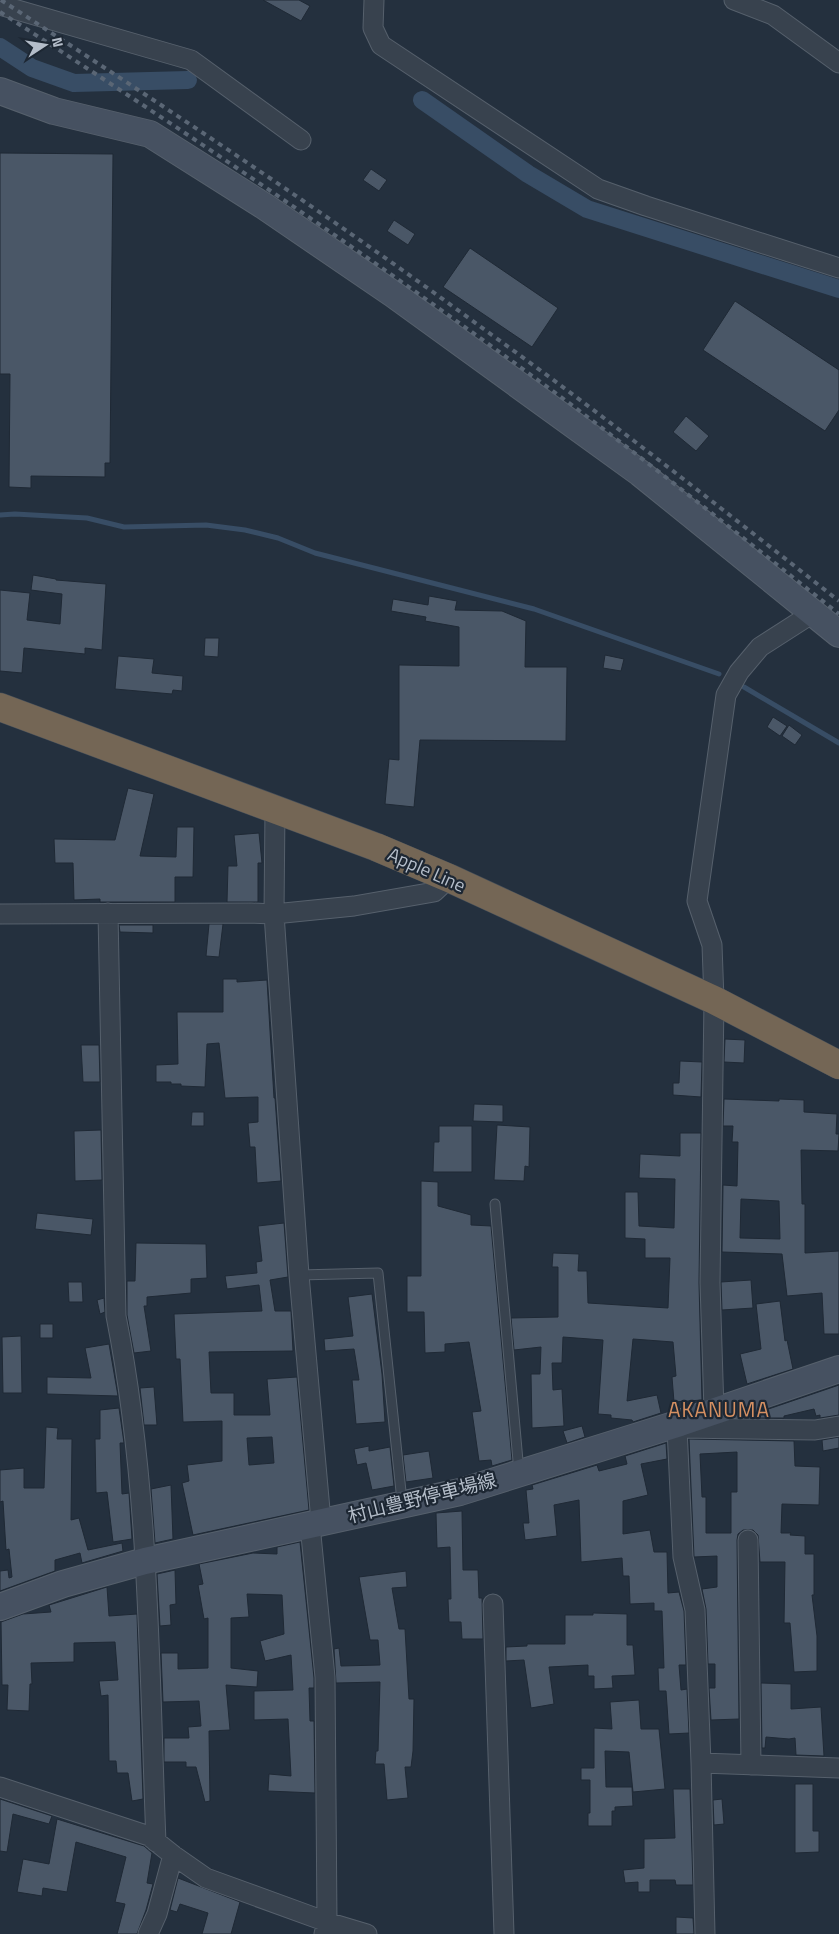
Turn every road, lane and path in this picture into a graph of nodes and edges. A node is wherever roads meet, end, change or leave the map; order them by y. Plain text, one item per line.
1 (374, 0) edge
2 (734, 0) edge
3 (0, 5) edge
4 (839, 63) edge
5 (0, 92) edge
6 (301, 140) dead end
7 (839, 268) edge
8 (813, 612) junction
9 (839, 634) edge
10 (0, 707) edge
11 (275, 808) junction
12 (449, 878) junction
13 (108, 913) junction
14 (0, 914) edge
15 (274, 914) junction
16 (714, 1000) junction
17 (839, 1065) edge
18 (495, 1204) dead end
19 (299, 1275) junction
20 (839, 1369) edge
21 (714, 1412) junction
22 (839, 1426) edge
23 (671, 1427) junction
24 (519, 1472) junction
25 (402, 1504) junction
26 (315, 1523) junction
27 (748, 1540) dead end
28 (145, 1561) junction
29 (493, 1604) dead end
30 (0, 1607) edge
31 (701, 1762) junction
32 (751, 1765) junction
33 (839, 1768) edge
34 (0, 1787) edge
35 (156, 1842) junction
36 (173, 1855) junction
37 (325, 1928) edge
38 (148, 1934) edge
39 (367, 1934) edge
40 (504, 1934) edge
41 (705, 1934) edge

1 - 7 street
2 - 4 street
3 - 6 street
5 - 8 street
8 - 9 street
8 - 16 street
10 - 11 highway, Apple Line
11 - 12 highway, Apple Line
11 - 15 street
12 - 15 street
12 - 16 highway, Apple Line
13 - 14 street
13 - 15 street
13 - 28 street
15 - 19 street
16 - 17 highway, Apple Line
16 - 21 street
18 - 24 lane
19 - 25 lane
19 - 26 street
20 - 21 street, 村山豊野停車場線
21 - 23 street, 村山豊野停車場線
22 - 23 street
23 - 24 street, 村山豊野停車場線
23 - 31 street
24 - 25 street, 村山豊野停車場線
25 - 26 street, 村山豊野停車場線
26 - 28 street, 村山豊野停車場線
26 - 37 street
27 - 32 street
28 - 30 street, 村山豊野停車場線
28 - 35 street
29 - 40 street
31 - 32 street
31 - 41 street
32 - 33 street
34 - 35 street
35 - 36 street
36 - 37 street
36 - 38 street
37 - 39 street

